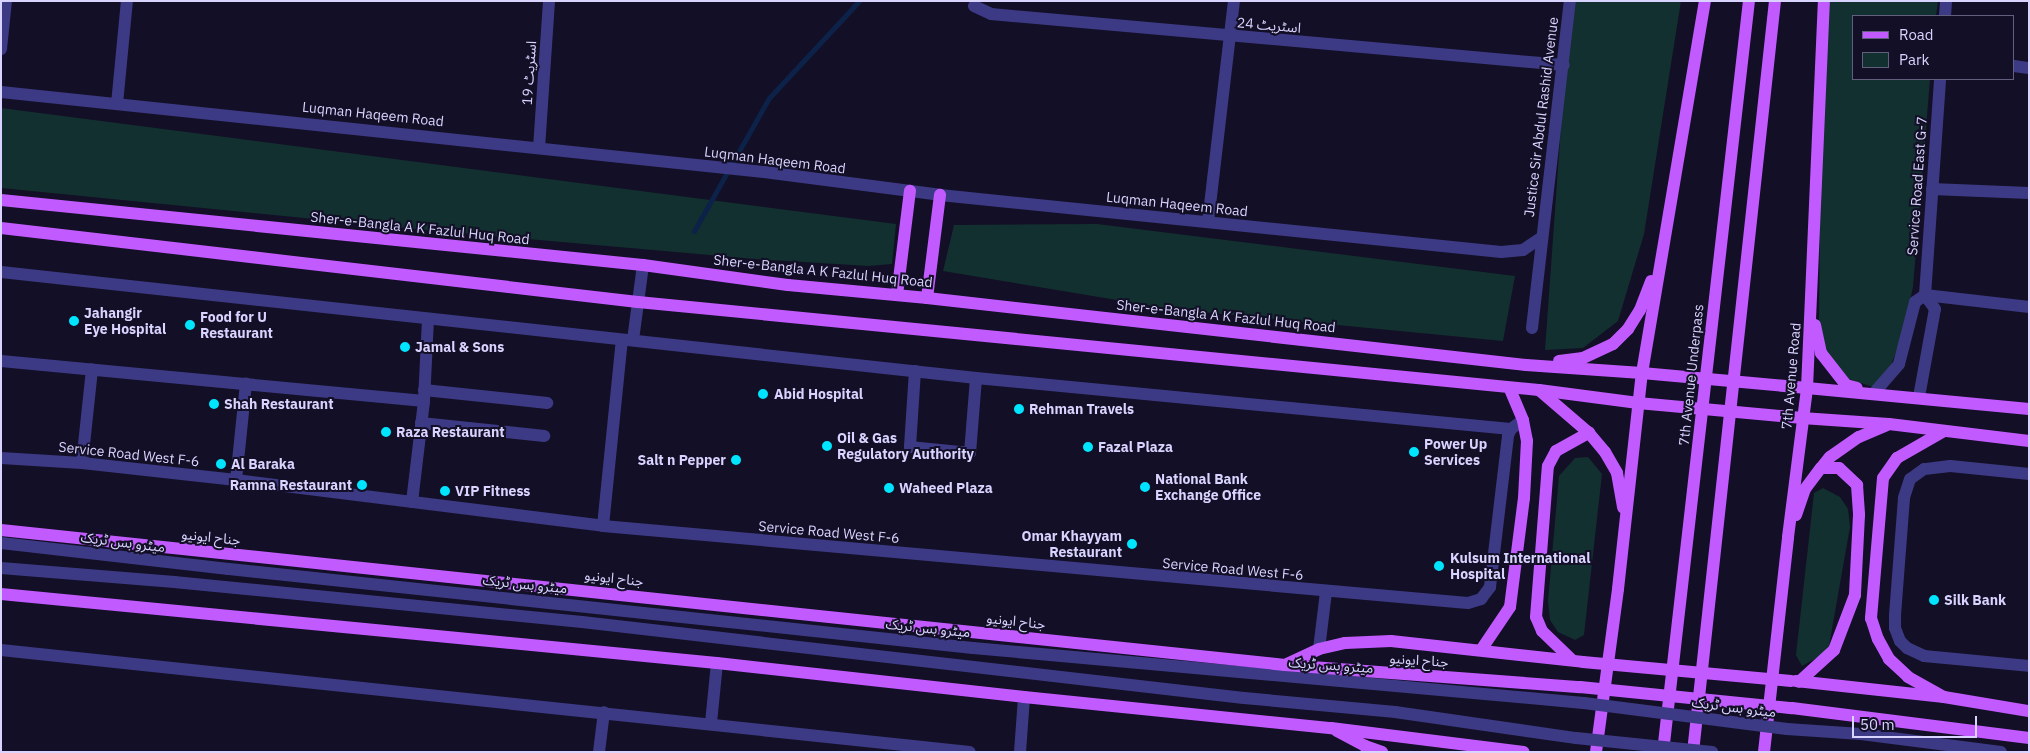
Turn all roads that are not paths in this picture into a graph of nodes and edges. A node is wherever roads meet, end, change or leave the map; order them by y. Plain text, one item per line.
1 (6, 1) edge
2 (127, 1) edge
3 (549, 1) edge
4 (1234, 1) edge
5 (1570, 1) edge
6 (1705, 1) edge
7 (1748, 1) edge
8 (1775, 1) edge
9 (1824, 1) edge
10 (1946, 1) edge
11 (974, 6) dead end
12 (1945, 15) edge
13 (1229, 37) junction
14 (1, 49) edge
15 (1564, 65) junction
16 (2015, 66) edge
17 (2029, 68) edge
18 (1940, 80) edge
19 (1, 92) edge
20 (117, 104) junction
21 (539, 148) junction
22 (1932, 189) junction
23 (910, 192) junction
24 (2029, 193) edge
25 (940, 195) junction
26 (1, 200) edge
27 (1208, 222) junction
28 (1, 228) edge
29 (1542, 237) junction
30 (1660, 260) junction
31 (643, 265) junction
32 (1, 272) edge
33 (897, 295) junction
34 (1925, 296) junction
35 (926, 298) junction
36 (638, 302) junction
37 (2029, 307) edge
38 (1812, 308) junction
39 (428, 319) junction
40 (1532, 328) dead end
41 (628, 340) junction
42 (1, 361) edge
43 (1526, 365) junction
44 (92, 370) junction
45 (916, 371) junction
46 (1642, 373) junction
47 (976, 378) junction
48 (246, 384) junction
49 (1807, 388) junction
50 (1510, 389) junction
51 (1539, 390) junction
52 (1874, 393) junction
53 (424, 395) junction
54 (1919, 397) junction
55 (547, 402) dead end
56 (1638, 403) junction
57 (2029, 409) edge
58 (1802, 418) junction
59 (1523, 420) junction
60 (421, 423) junction
61 (1889, 424) junction
62 (1511, 429) junction
63 (1944, 431) junction
64 (1589, 433) junction
65 (544, 436) dead end
66 (2029, 441) edge
67 (1, 458) edge
68 (82, 463) junction
69 (1821, 468) junction
70 (2029, 474) edge
71 (236, 480) junction
72 (412, 502) junction
73 (1626, 522) junction
74 (603, 526) junction
75 (1, 530) edge
76 (1788, 537) junction
77 (1, 543) edge
78 (1, 568) edge
79 (1326, 592) junction
80 (1, 594) edge
81 (1319, 649) junction
82 (1, 650) edge
83 (1481, 650) junction
84 (1577, 661) junction
85 (717, 663) junction
86 (1285, 665) junction
87 (2029, 666) edge
88 (1795, 681) junction
89 (1024, 697) junction
90 (1944, 697) junction
91 (2029, 710) edge
92 (604, 712) junction
93 (711, 723) junction
94 (1331, 728) junction
95 (2029, 738) edge
96 (599, 752) edge
97 (970, 752) edge
98 (1020, 752) edge
99 (1382, 752) edge
100 (1524, 752) edge
101 (1596, 752) edge
102 (1663, 752) edge
103 (1693, 752) edge
104 (1712, 752) edge
105 (1764, 752) edge
106 (2001, 752) edge

1 - 14 street
2 - 20 street
3 - 21 street, اسٹریٹ 19
4 - 13 street
5 - 15 street, Justice Sir Abdul Rashid Avenue
6 - 30 main road
7 - 102 main road, 7th Avenue Underpass
8 - 103 main road
9 - 38 main road, 7th Avenue Road
10 - 12 street
11 - 13 street, اسٹریٹ 24
13 - 15 street, اسٹریٹ 24
13 - 27 street
15 - 29 street, Justice Sir Abdul Rashid Avenue
16 - 17 street
18 - 22 street, Service Road East G-7
19 - 20 street, Luqman Haqeem Road
20 - 21 street, Luqman Haqeem Road
21 - 23 street, Luqman Haqeem Road
22 - 24 street
22 - 34 street, Service Road East G-7
23 - 25 street, Luqman Haqeem Road
23 - 33 main road
25 - 27 street, Luqman Haqeem Road
25 - 35 main road
26 - 31 main road, Sher-e-Bangla A K Fazlul Huq Road
27 - 29 street, Luqman Haqeem Road
28 - 36 main road
29 - 40 street, Justice Sir Abdul Rashid Avenue
30 - 43 main road
30 - 46 main road
31 - 33 main road, Sher-e-Bangla A K Fazlul Huq Road
31 - 36 street
32 - 39 street
33 - 35 main road, Sher-e-Bangla A K Fazlul Huq Road
34 - 37 street
34 - 52 street
34 - 54 street
35 - 43 main road, Sher-e-Bangla A K Fazlul Huq Road
36 - 41 street
36 - 50 main road
38 - 49 main road, 7th Avenue Road
38 - 52 main road
39 - 41 street
39 - 53 street
41 - 45 street
41 - 74 street
42 - 44 street
43 - 46 main road, Sher-e-Bangla A K Fazlul Huq Road
44 - 48 street
44 - 68 street
45 - 47 street
45 - 47 street
46 - 49 main road, Sher-e-Bangla A K Fazlul Huq Road, bridge
46 - 56 main road
47 - 62 street
48 - 53 street
48 - 71 street
49 - 52 main road
49 - 58 main road, 7th Avenue Road
50 - 51 main road
50 - 59 main road
51 - 56 main road
51 - 64 main road
52 - 54 main road
53 - 55 street
53 - 60 street
54 - 57 main road
56 - 58 main road, bridge
56 - 73 main road
58 - 61 main road
58 - 76 main road, 7th Avenue Road
59 - 62 street
59 - 83 main road
60 - 65 street
60 - 72 street
61 - 63 main road
61 - 69 main road
62 - 79 street, Service Road West F-6
63 - 66 main road
63 - 90 main road
64 - 73 main road
64 - 84 main road
67 - 68 street, Service Road West F-6
68 - 71 street, Service Road West F-6
69 - 76 main road
69 - 88 main road
70 - 87 street
71 - 72 street, Service Road West F-6
72 - 74 street, Service Road West F-6
73 - 101 main road
74 - 79 street, Service Road West F-6
75 - 86 main road, جناح ایونیو
76 - 105 main road, 7th Avenue Road
77 - 106 street, میٹرو بس ٹریک, bridge
78 - 104 street, bridge
79 - 81 street
80 - 85 main road
81 - 83 main road
81 - 86 main road
82 - 92 street
83 - 84 main road
84 - 88 main road, bridge
85 - 89 main road
85 - 93 street
86 - 95 main road, جناح ایونیو, bridge
88 - 90 main road
89 - 94 main road
89 - 98 street
90 - 91 main road
92 - 93 street
92 - 96 street
93 - 97 street
94 - 99 main road
94 - 100 main road

